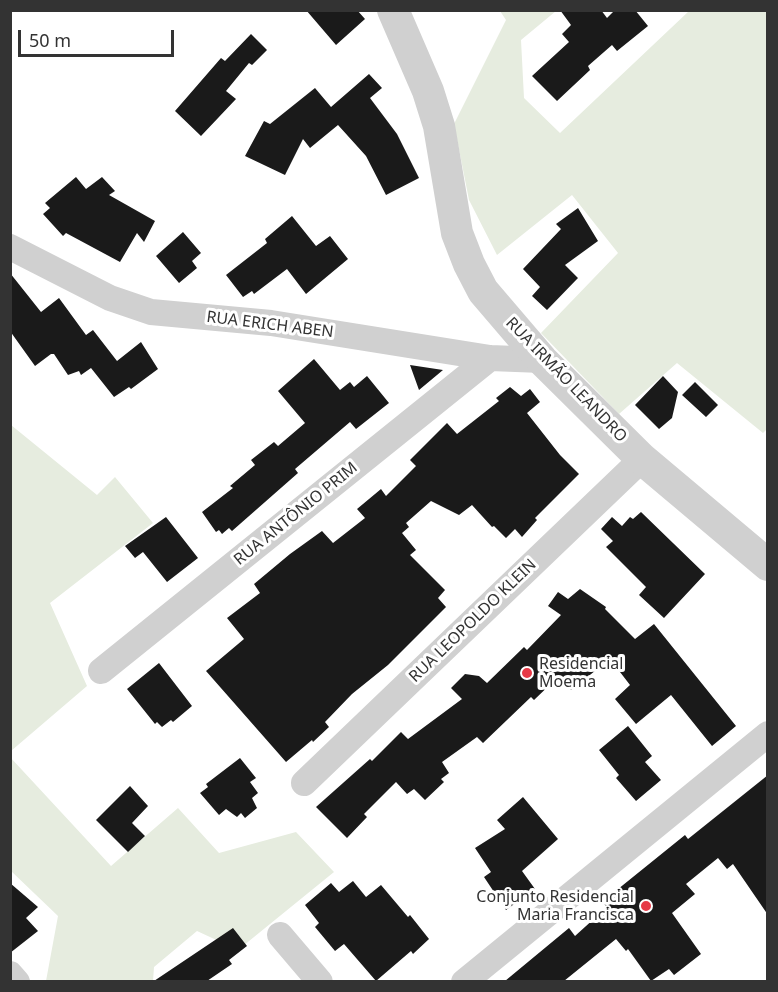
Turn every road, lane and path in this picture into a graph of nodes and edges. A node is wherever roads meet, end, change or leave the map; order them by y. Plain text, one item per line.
1 (393, 10) edge
2 (10, 247) edge
3 (490, 358) junction
4 (542, 360) junction
5 (642, 459) junction
6 (768, 565) edge
7 (101, 671) dead end
8 (768, 734) edge
9 (304, 783) dead end
10 (280, 935) dead end
11 (10, 974) edge
12 (17, 981) edge
13 (320, 981) edge
14 (464, 981) edge

1 - 4 street, RUA IRMÃO LEANDRO
2 - 3 street, RUA ERICH ABEN
3 - 4 street, RUA ERICH ABEN
3 - 7 street, RUA ANTÔNIO PRIM
4 - 5 street, RUA IRMÃO LEANDRO
5 - 6 street, RUA IRMÃO LEANDRO
5 - 9 street, RUA LEOPOLDO KLEIN
8 - 14 street
10 - 13 street
11 - 12 street

